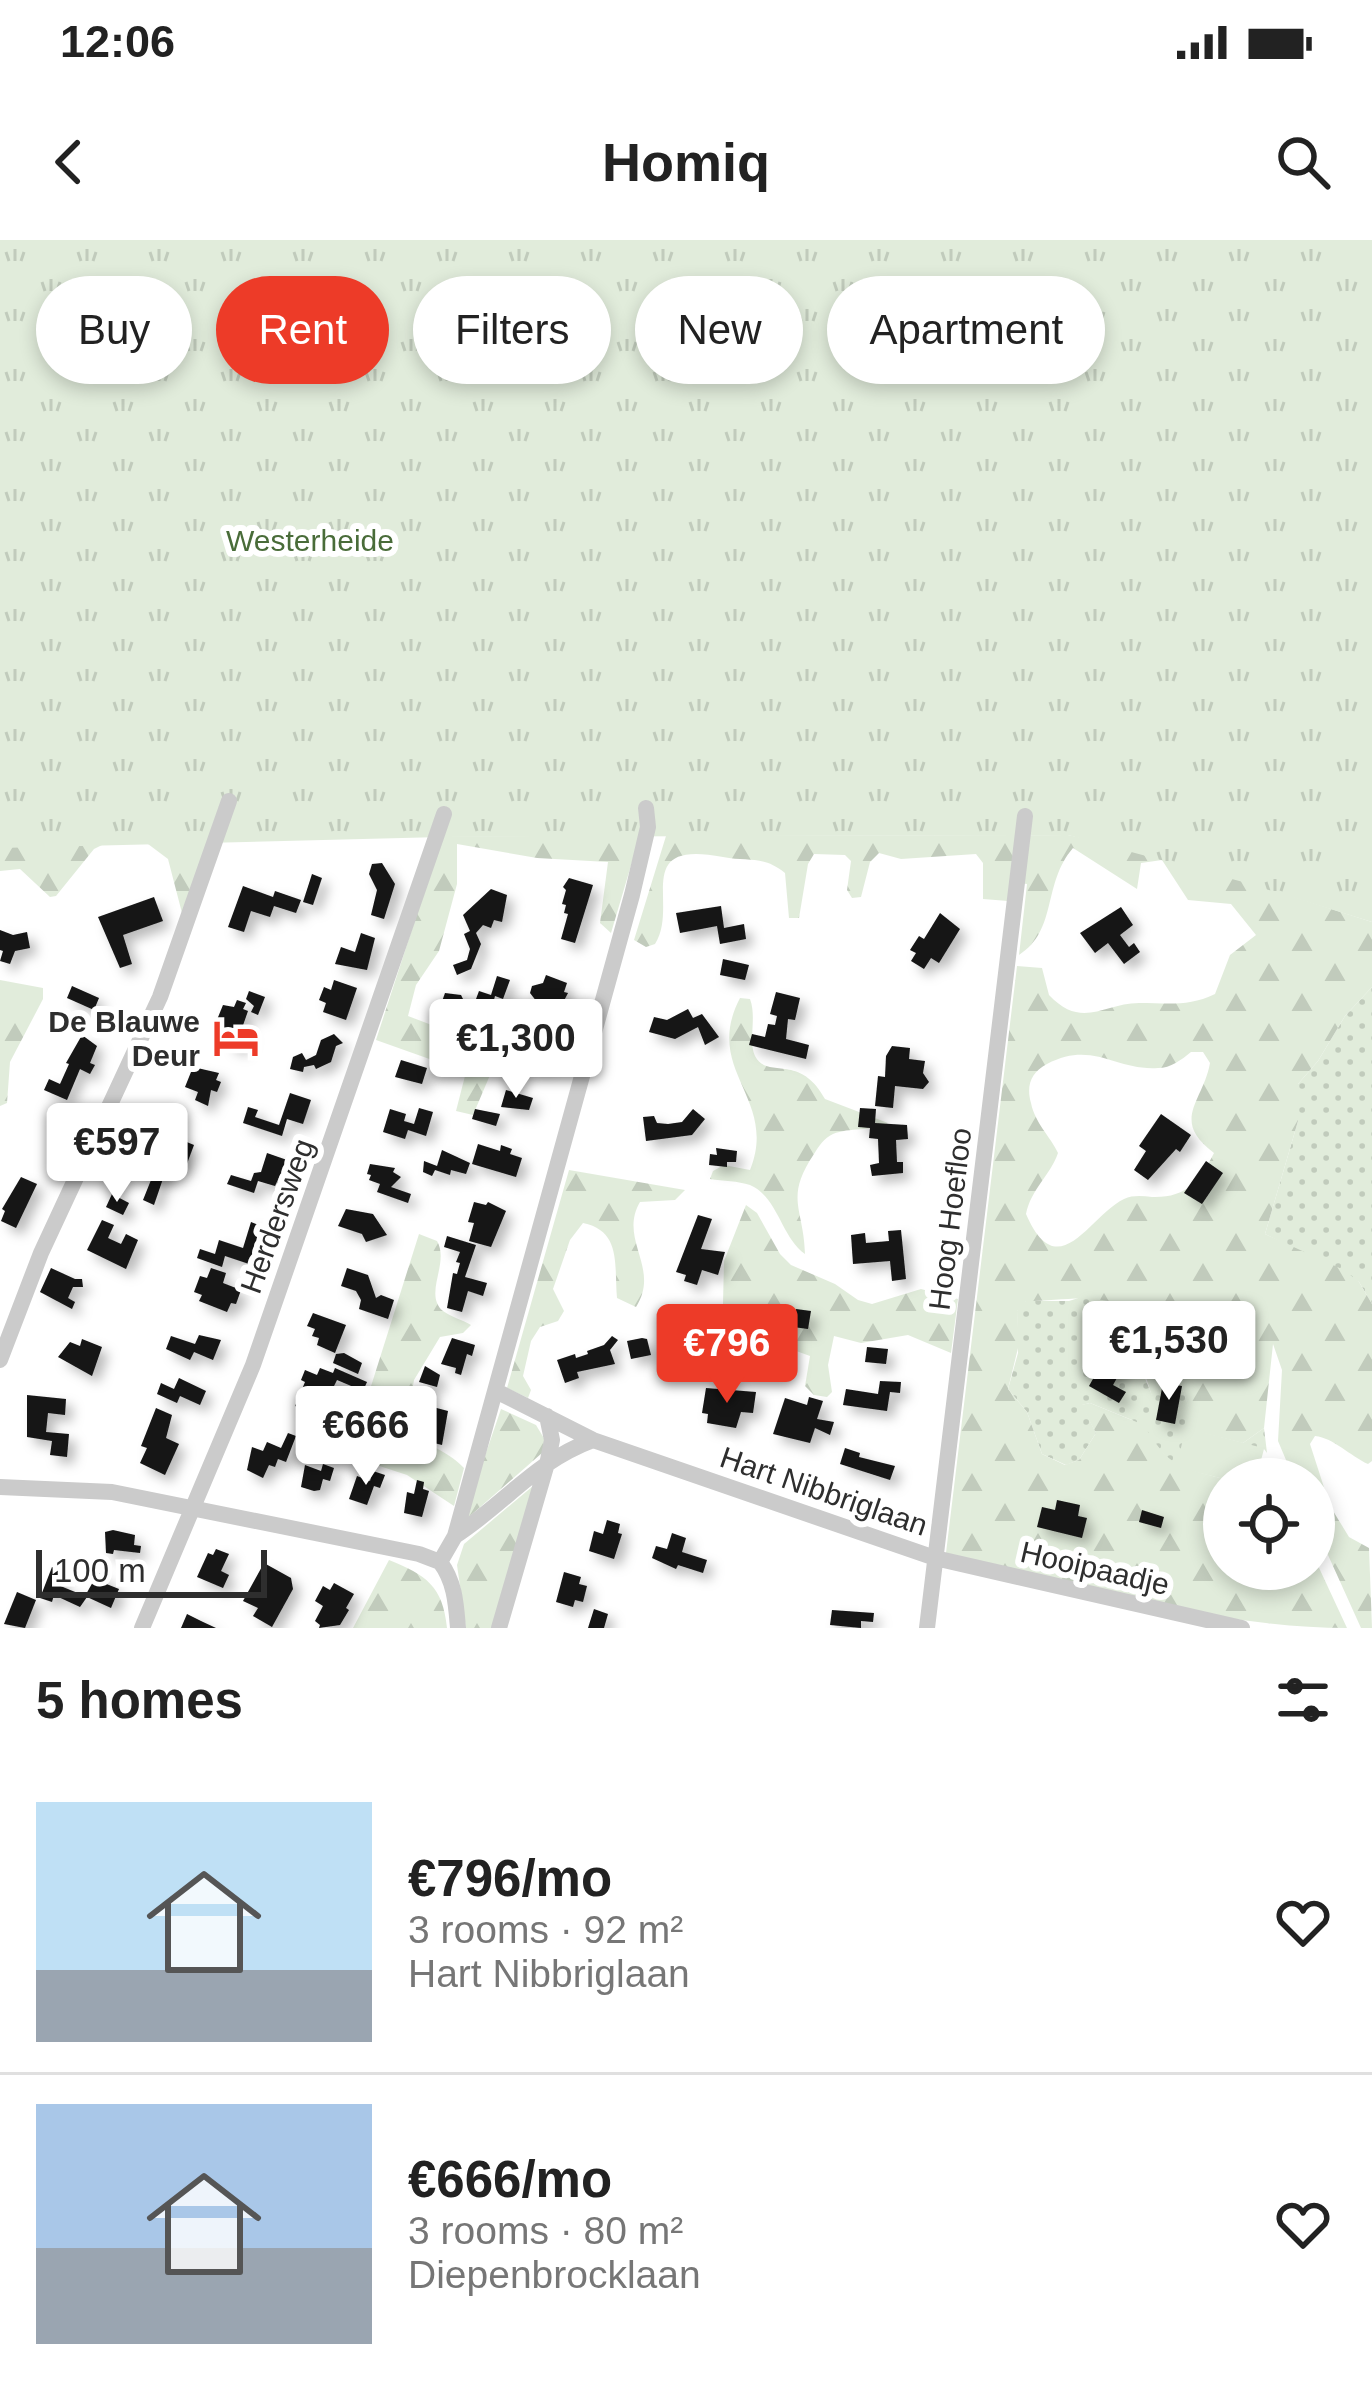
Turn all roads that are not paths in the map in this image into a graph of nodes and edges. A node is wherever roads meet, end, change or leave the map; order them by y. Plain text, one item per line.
1 (230, 801) dead end
2 (646, 808) dead end
3 (444, 814) dead end
4 (1024, 816) dead end
5 (0, 1360) edge
6 (496, 1390) junction
7 (547, 1416) junction
8 (593, 1440) junction
9 (548, 1460) junction
10 (0, 1487) edge
11 (195, 1506) junction
12 (455, 1535) junction
13 (935, 1558) junction
14 (440, 1562) junction
15 (142, 1628) edge
16 (458, 1628) edge
17 (499, 1628) edge
18 (927, 1628) edge
19 (1242, 1628) edge

1 - 5 street
2 - 6 street
3 - 11 street, Herdersweg
4 - 13 street, Hoog Hoefloo
6 - 7 street, Hart Nibbriglaan
6 - 12 street
7 - 8 street, Hart Nibbriglaan
7 - 9 street
8 - 9 street
8 - 13 street, Hart Nibbriglaan
9 - 12 street
9 - 17 street
10 - 11 street
11 - 14 street
11 - 15 street, Herdersweg
12 - 14 street
13 - 18 street, Hoog Hoefloo
13 - 19 street, Hooipaadje
14 - 16 street

